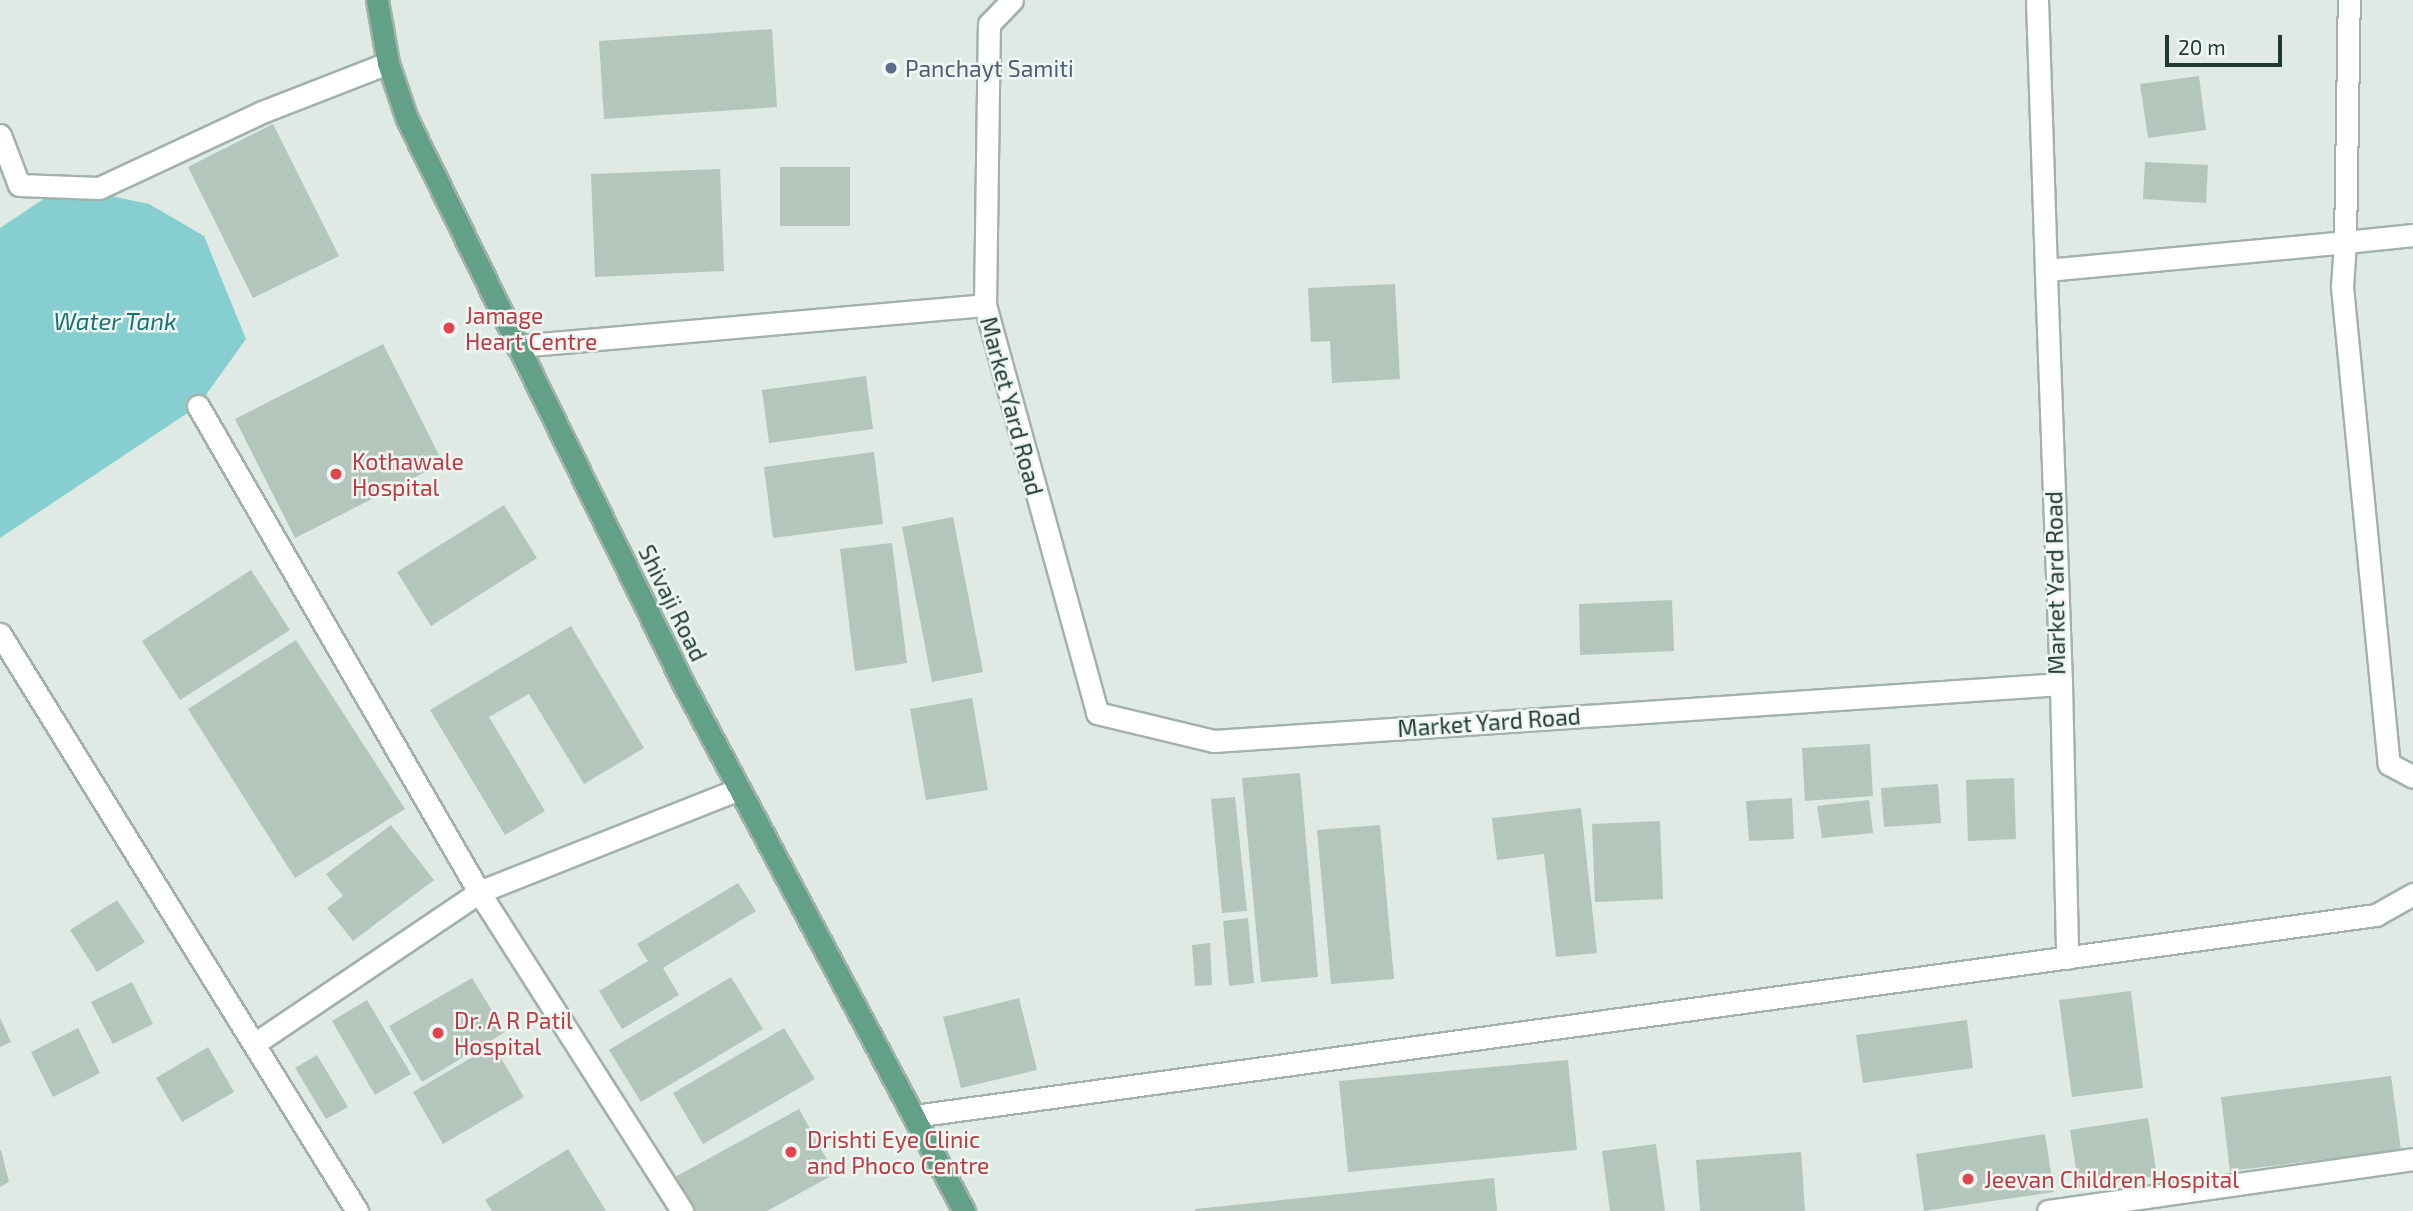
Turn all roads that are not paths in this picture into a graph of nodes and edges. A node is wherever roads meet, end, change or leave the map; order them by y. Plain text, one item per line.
1 (377, 0) edge
2 (1012, 0) edge
3 (2037, 0) edge
4 (2349, 0) edge
5 (388, 63) junction
6 (0, 135) edge
7 (2413, 235) edge
8 (2345, 242) junction
9 (2046, 270) junction
10 (985, 306) junction
11 (517, 346) junction
12 (198, 406) dead end
13 (0, 634) edge
14 (2061, 684) junction
15 (2413, 777) edge
16 (739, 789) junction
17 (479, 892) junction
18 (2413, 894) edge
19 (2067, 958) junction
20 (257, 1042) junction
21 (914, 1116) junction
22 (2413, 1159) edge
23 (357, 1211) edge
24 (682, 1211) edge
25 (964, 1211) edge
26 (2048, 1211) edge

1 - 5 main road, Shivaji Road
2 - 10 street
3 - 9 street, Market Yard Road
4 - 8 street
5 - 6 street
5 - 11 main road, Shivaji Road
7 - 8 street
8 - 9 street
8 - 15 street
9 - 14 street, Market Yard Road
10 - 11 street, Market Yard Road
10 - 14 street, Market Yard Road
11 - 16 main road, Shivaji Road
12 - 17 street
13 - 20 street
14 - 19 street
16 - 17 street
16 - 21 main road, Shivaji Road
17 - 20 street
17 - 24 street
18 - 19 street
19 - 21 street
20 - 23 street
21 - 25 main road, Shivaji Road
22 - 26 street

